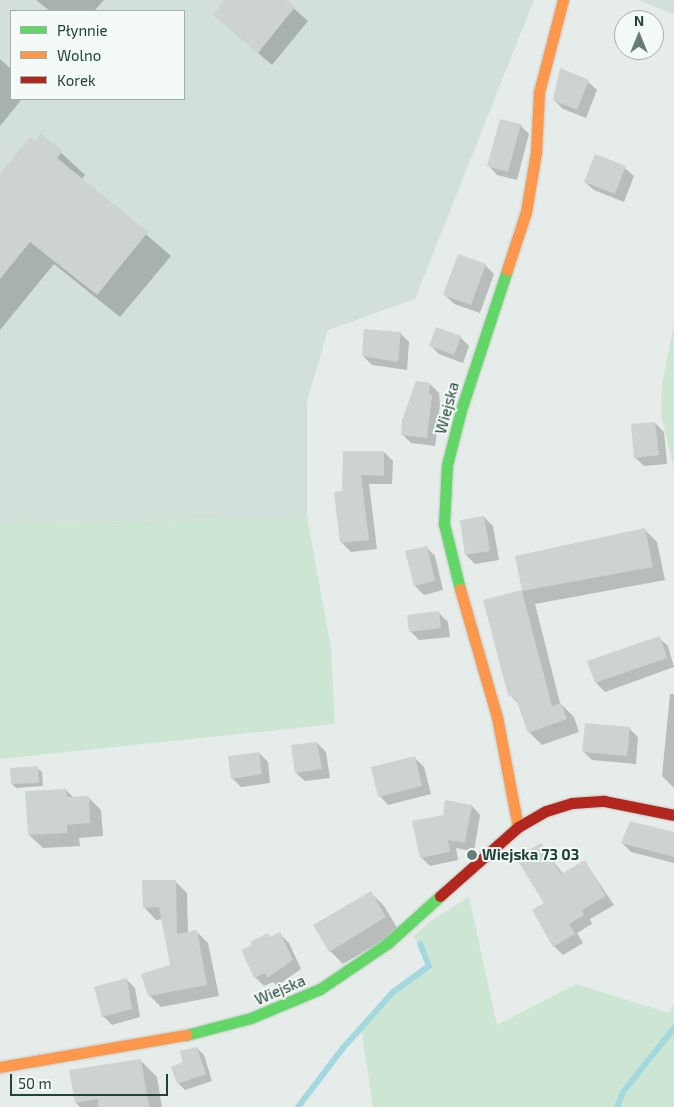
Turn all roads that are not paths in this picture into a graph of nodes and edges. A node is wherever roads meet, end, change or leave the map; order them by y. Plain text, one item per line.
1 (563, 0) edge
2 (674, 815) edge
3 (518, 827) junction
4 (0, 1067) edge

1 - 3 street, Wiejska
2 - 3 street, Wiejska
3 - 4 street, Wiejska

